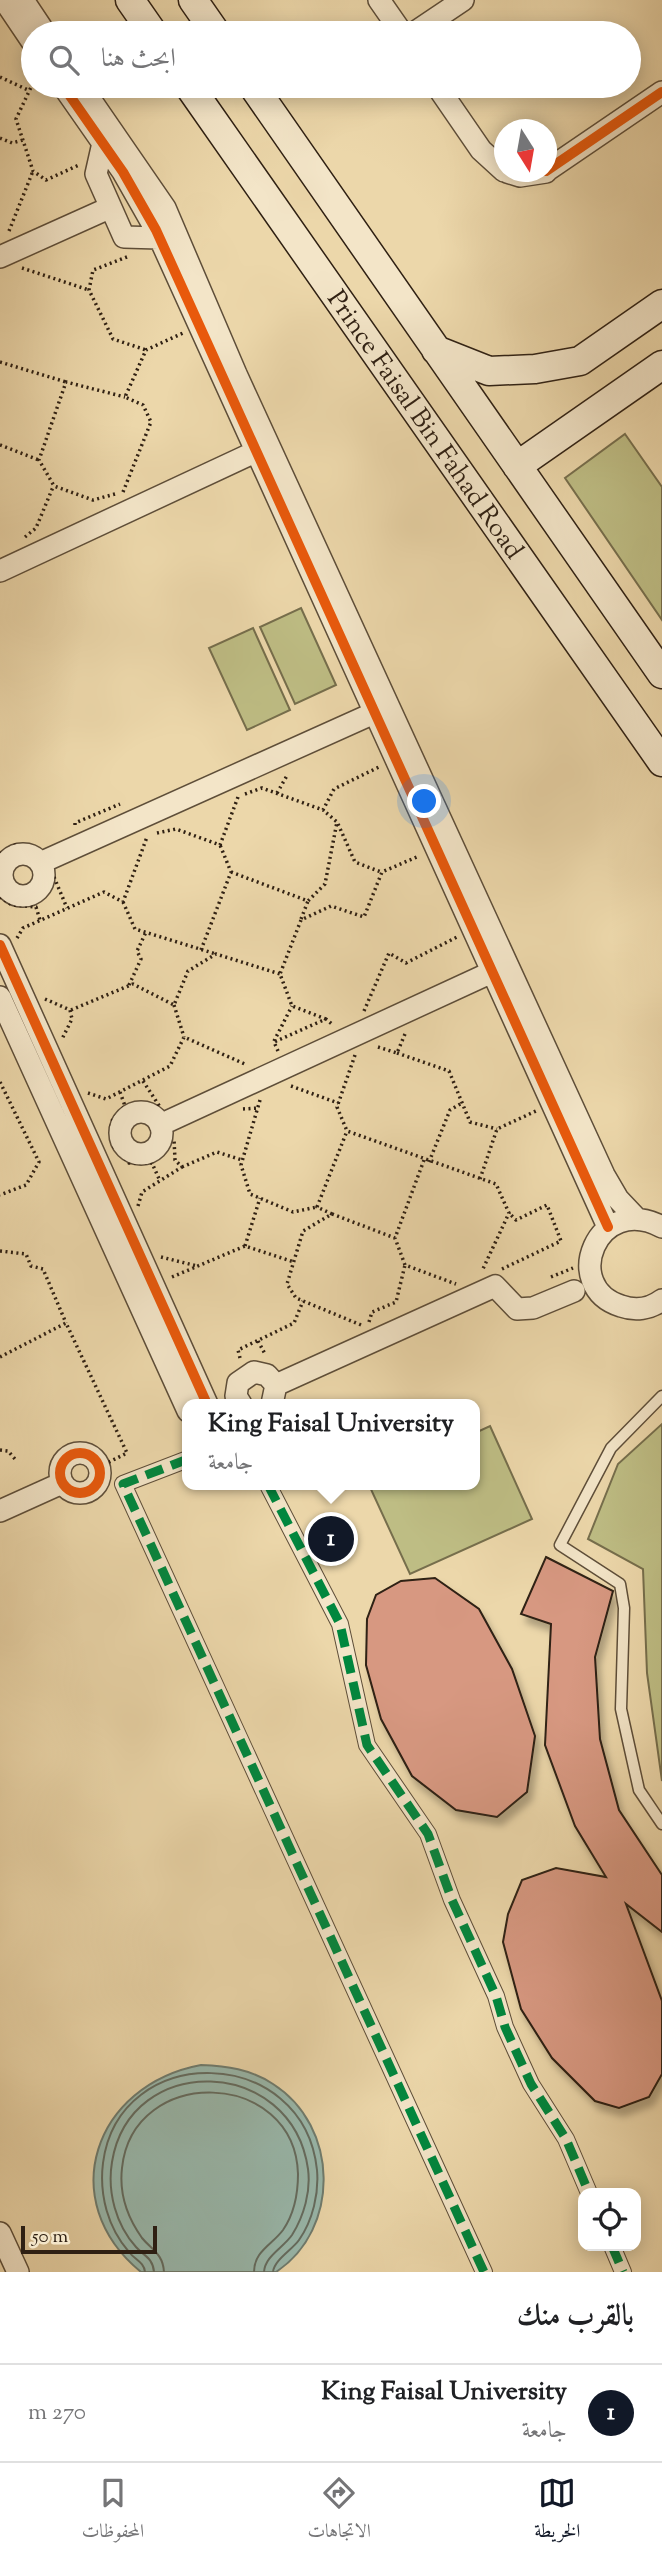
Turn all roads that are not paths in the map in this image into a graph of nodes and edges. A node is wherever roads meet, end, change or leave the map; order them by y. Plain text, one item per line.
1 (4, 0) edge
2 (23, 0) edge
3 (130, 0) edge
4 (193, 0) edge
5 (379, 0) edge
6 (463, 0) edge
7 (37, 21) edge
8 (145, 21) edge
9 (208, 21) edge
10 (394, 21) edge
11 (432, 21) edge
12 (21, 25) edge
13 (662, 92) edge
14 (71, 98) edge
15 (89, 98) edge
16 (197, 98) edge
17 (261, 98) edge
18 (445, 98) edge
19 (103, 143) junction
20 (494, 161) edge
21 (557, 164) edge
22 (109, 208) junction
23 (159, 238) junction
24 (9, 262) edge
25 (662, 304) edge
26 (436, 350) junction
27 (662, 365) edge
28 (254, 452) junction
29 (517, 466) junction
30 (0, 571) edge
31 (662, 674) edge
32 (373, 713) junction
33 (662, 762) edge
34 (40, 863) dead end
35 (7, 945) edge
36 (492, 972) junction
37 (0, 997) edge
38 (167, 1128) road end
39 (636, 1219) junction
40 (608, 1227) junction
41 (662, 1227) edge
42 (584, 1270) junction
43 (574, 1291) junction
44 (602, 1295) junction
45 (662, 1300) edge
46 (274, 1395) edge
47 (662, 1396) edge
48 (205, 1399) edge
49 (239, 1399) edge
50 (182, 1400) edge
51 (182, 1461) edge
52 (62, 1483) junction
53 (271, 1490) edge
54 (0, 1511) edge
55 (662, 1824) edge
56 (587, 2188) edge
57 (0, 2233) edge
58 (614, 2251) edge
59 (18, 2272) edge
60 (484, 2272) edge
61 (623, 2272) edge

1 - 12 street
2 - 7 street
3 - 8 main road
4 - 9 main road
5 - 10 street
6 - 11 street
13 - 21 street
14 - 19 street
15 - 39 street
16 - 33 main road, Prince Faisal Bin Fahad Road
17 - 26 main road, Prince Faisal Bin Fahad Road
18 - 20 street
19 - 22 street
19 - 23 street
22 - 23 street
22 - 24 street
23 - 28 street
25 - 26 main road
26 - 29 main road, Prince Faisal Bin Fahad Road
27 - 29 main road
28 - 30 street
28 - 32 street
29 - 31 main road, Prince Faisal Bin Fahad Road
32 - 34 street
32 - 36 street
35 - 48 street
36 - 38 street
36 - 40 street
37 - 50 street
39 - 40 street
39 - 41 street
40 - 42 street
42 - 43 street
42 - 44 street
43 - 44 street
43 - 46 street
44 - 45 street
46 - 49 street
47 - 55 lane
51 - 60 street
52 - 52 street
52 - 54 street
53 - 56 street
57 - 59 street
58 - 61 street

